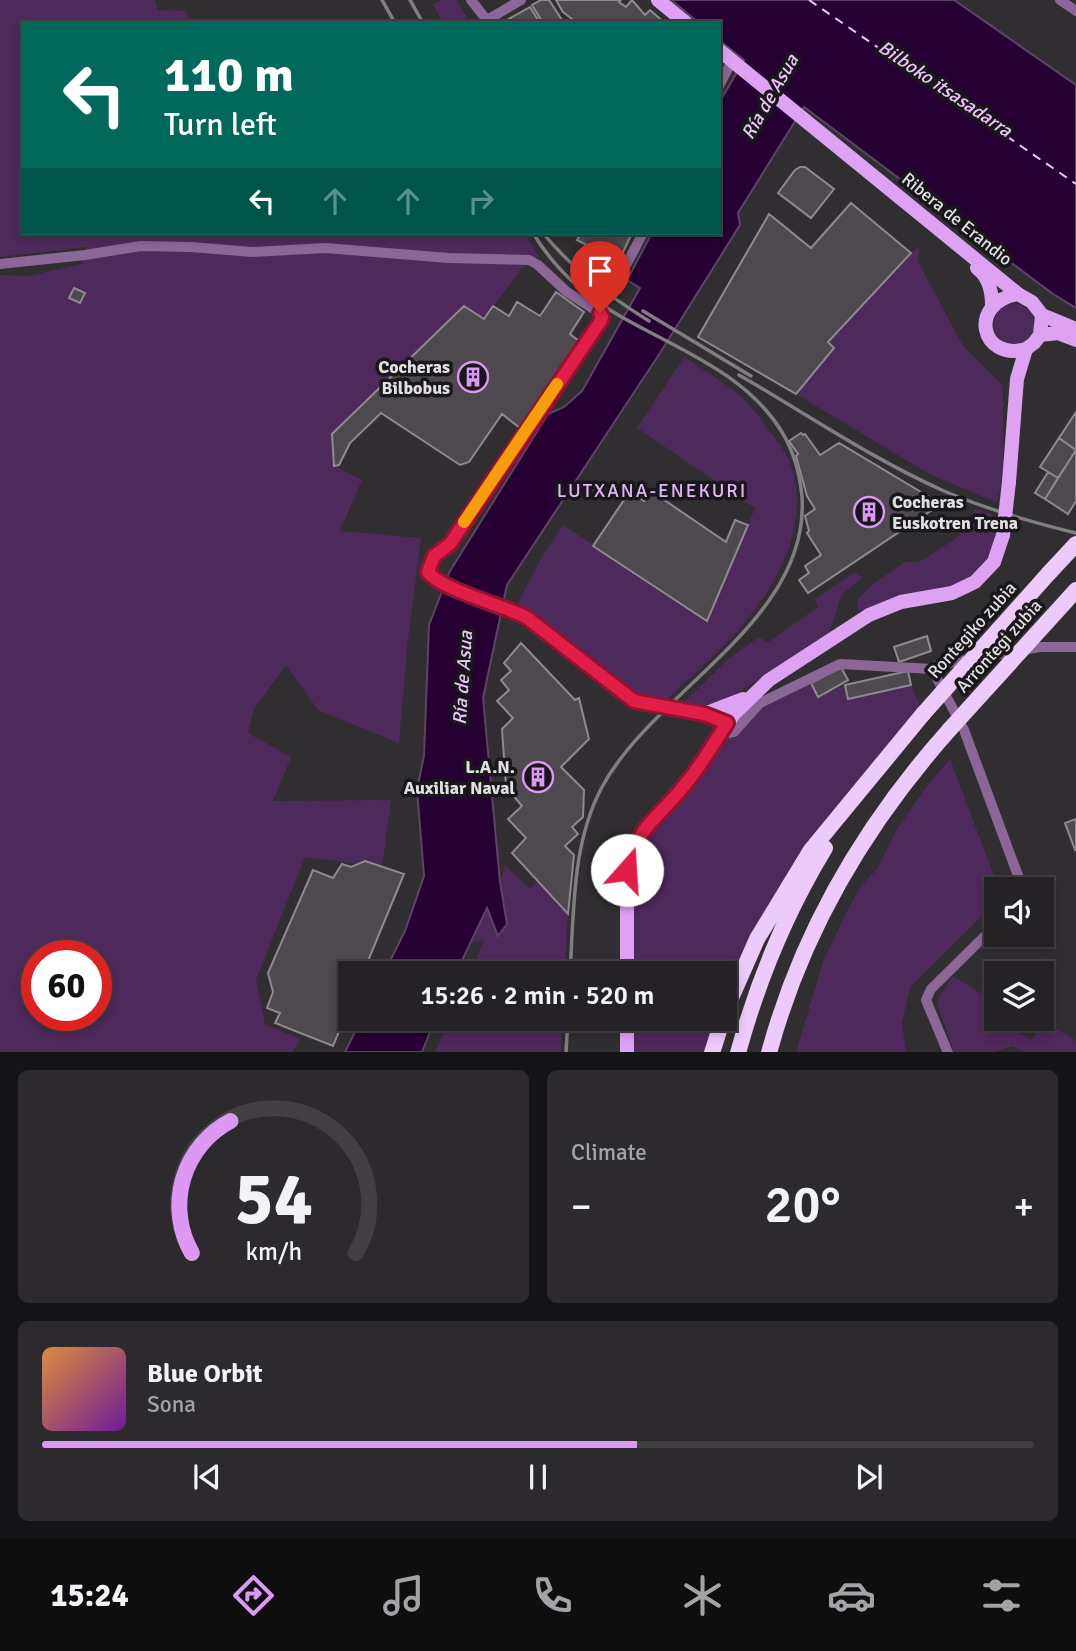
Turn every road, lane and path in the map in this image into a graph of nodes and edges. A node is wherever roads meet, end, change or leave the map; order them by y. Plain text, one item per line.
1 (471, 0) edge
2 (521, 0) edge
3 (658, 0) edge
4 (1060, 0) edge
5 (1076, 10) edge
6 (488, 21) edge
7 (683, 21) edge
8 (721, 52) edge
9 (736, 64) junction
10 (721, 83) edge
11 (872, 174) junction
12 (642, 235) edge
13 (0, 264) edge
14 (624, 269) dead end
15 (1018, 294) junction
16 (992, 305) junction
17 (1042, 315) junction
18 (1076, 329) edge
19 (1040, 335) junction
20 (1076, 340) edge
21 (1026, 349) junction
22 (1007, 351) junction
23 (1017, 379) junction
24 (1076, 544) edge
25 (1076, 590) edge
26 (1076, 647) edge
27 (932, 669) junction
28 (751, 695) junction
29 (697, 713) junction
30 (723, 729) junction
31 (879, 767) junction
32 (1019, 877) edge
33 (984, 937) edge
34 (627, 961) edge
35 (737, 986) edge
36 (627, 1031) edge
37 (719, 1031) edge
38 (627, 1052) edge
39 (712, 1052) edge
40 (738, 1052) edge
41 (771, 1052) edge
42 (948, 1052) edge

1 - 6 street
2 - 6 street
3 - 7 main road
4 - 5 street
8 - 9 main road, Ribera de Erandio
9 - 10 street
9 - 11 main road, Ribera de Erandio
11 - 15 main road, Ribera de Erandio
11 - 16 main road, Ribera de Erandio
12 - 14 street
13 - 29 street, bridge
15 - 16 main road
15 - 17 main road
16 - 22 main road
17 - 18 main road
17 - 19 main road
19 - 20 main road
19 - 21 main road
21 - 22 main road
21 - 23 main road
22 - 23 main road
23 - 28 main road, bridge
24 - 31 highway, Rontegiko zubia, bridge
25 - 41 highway, Arrontegi zubia, bridge
26 - 27 street
27 - 30 street
27 - 32 street
28 - 29 main road
28 - 30 main road
29 - 30 street
30 - 34 main road
31 - 35 highway
31 - 40 highway
33 - 42 street
36 - 38 main road
37 - 39 highway

